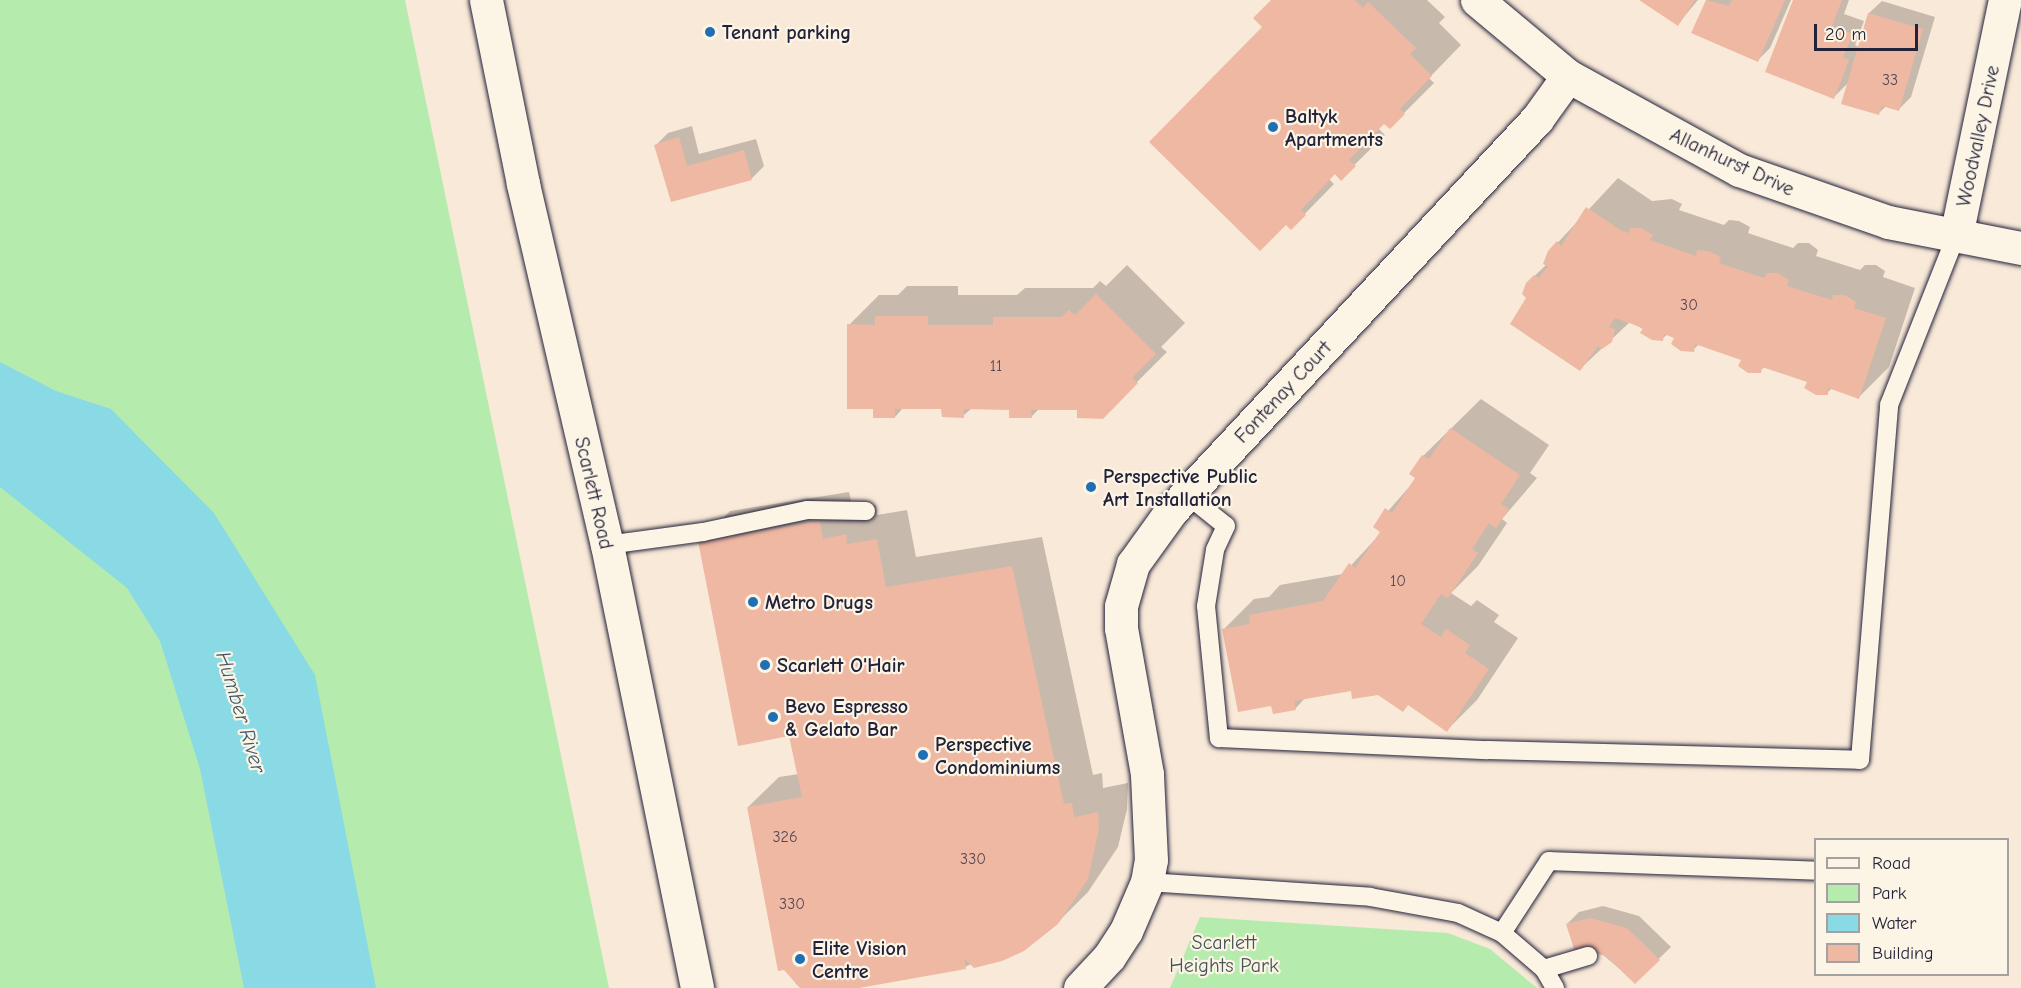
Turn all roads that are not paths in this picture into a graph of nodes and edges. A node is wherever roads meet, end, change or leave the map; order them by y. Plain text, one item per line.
1 (486, 0) edge
2 (1477, 0) edge
3 (2006, 0) edge
4 (1568, 76) junction
5 (1956, 236) junction
6 (2021, 248) edge
7 (1186, 494) junction
8 (866, 511) dead end
9 (607, 545) junction
10 (1814, 871) edge
11 (1147, 882) junction
12 (1502, 933) junction
13 (1588, 956) dead end
14 (1544, 969) junction
15 (697, 988) edge
16 (1080, 988) edge
17 (1555, 988) edge

1 - 9 street, Scarlett Road
2 - 4 street, Allanhurst Drive
3 - 5 street, Woodvalley Drive
4 - 5 street, Allanhurst Drive
4 - 7 street, Fontenay Court
5 - 6 street, Allanhurst Drive
5 - 7 lane
7 - 11 street, Fontenay Court
8 - 9 lane
9 - 15 street, Scarlett Road
10 - 12 lane
11 - 12 lane
11 - 16 street, Fontenay Court
12 - 14 lane
13 - 14 lane
14 - 17 lane

